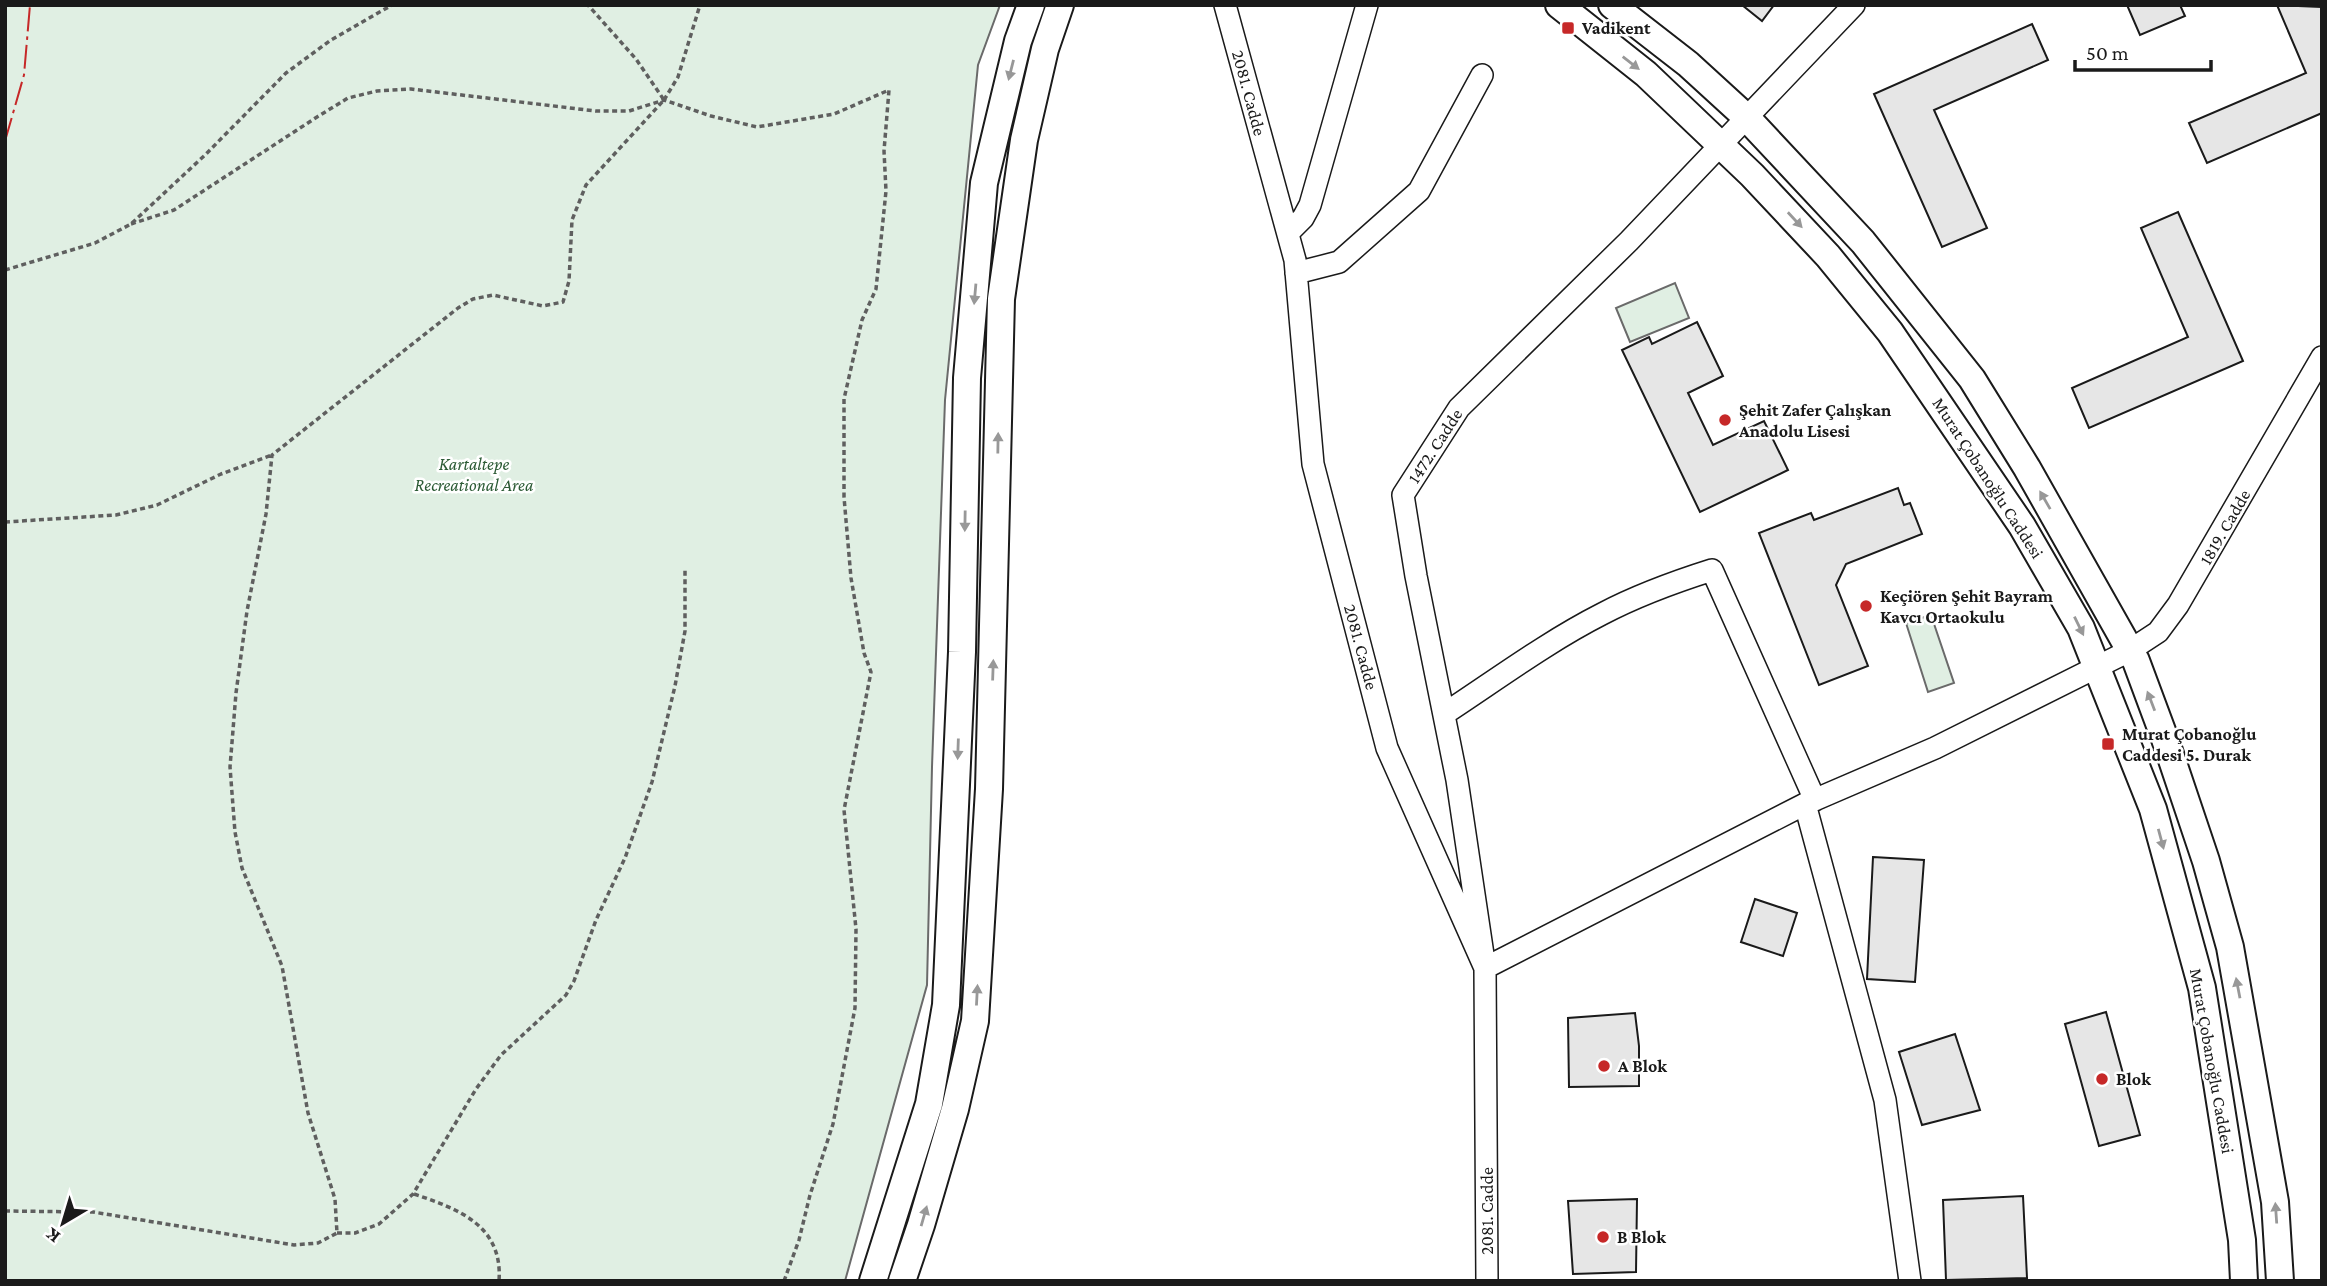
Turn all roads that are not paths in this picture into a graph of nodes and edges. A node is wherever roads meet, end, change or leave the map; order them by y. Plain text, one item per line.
1 (1031, 5) edge
2 (1060, 5) edge
3 (1226, 5) edge
4 (1367, 5) edge
5 (1559, 5) edge
6 (1612, 5) edge
7 (1854, 5) edge
8 (1482, 75) dead end
9 (1746, 117) junction
10 (1720, 144) junction
11 (1288, 233) junction
12 (1296, 273) junction
13 (2322, 357) edge
14 (2129, 651) junction
15 (2096, 667) junction
16 (1444, 714) junction
17 (1810, 802) junction
18 (1485, 968) junction
19 (873, 1281) edge
20 (902, 1281) edge
21 (1487, 1281) edge
22 (1910, 1281) edge
23 (2244, 1281) edge
24 (2280, 1281) edge

1 -> 19 main road
20 -> 2 main road
3 - 11 street, 2081. Cadde
4 - 11 street
5 -> 10 main road, Murat Çobanoğlu Caddesi
6 - 9 main road, Murat Çobanoğlu Caddesi
7 - 9 street, 1472. Cadde
8 - 12 street
9 - 10 street, 1472. Cadde
14 -> 9 main road, Murat Çobanoğlu Caddesi
10 -> 15 main road, Murat Çobanoğlu Caddesi
10 - 16 street, 1472. Cadde
11 - 12 street, 2081. Cadde
12 - 18 street, 2081. Cadde
13 - 14 street, 1819. Cadde
14 - 15 street, 1819. Cadde
24 -> 14 main road, Murat Çobanoğlu Caddesi
15 - 17 street, 1819. Cadde
15 -> 23 main road, Murat Çobanoğlu Caddesi
16 - 17 street
16 - 18 street, 1472. Cadde
17 - 18 street, 1819. Cadde
17 - 22 street
18 - 21 street, 2081. Cadde

